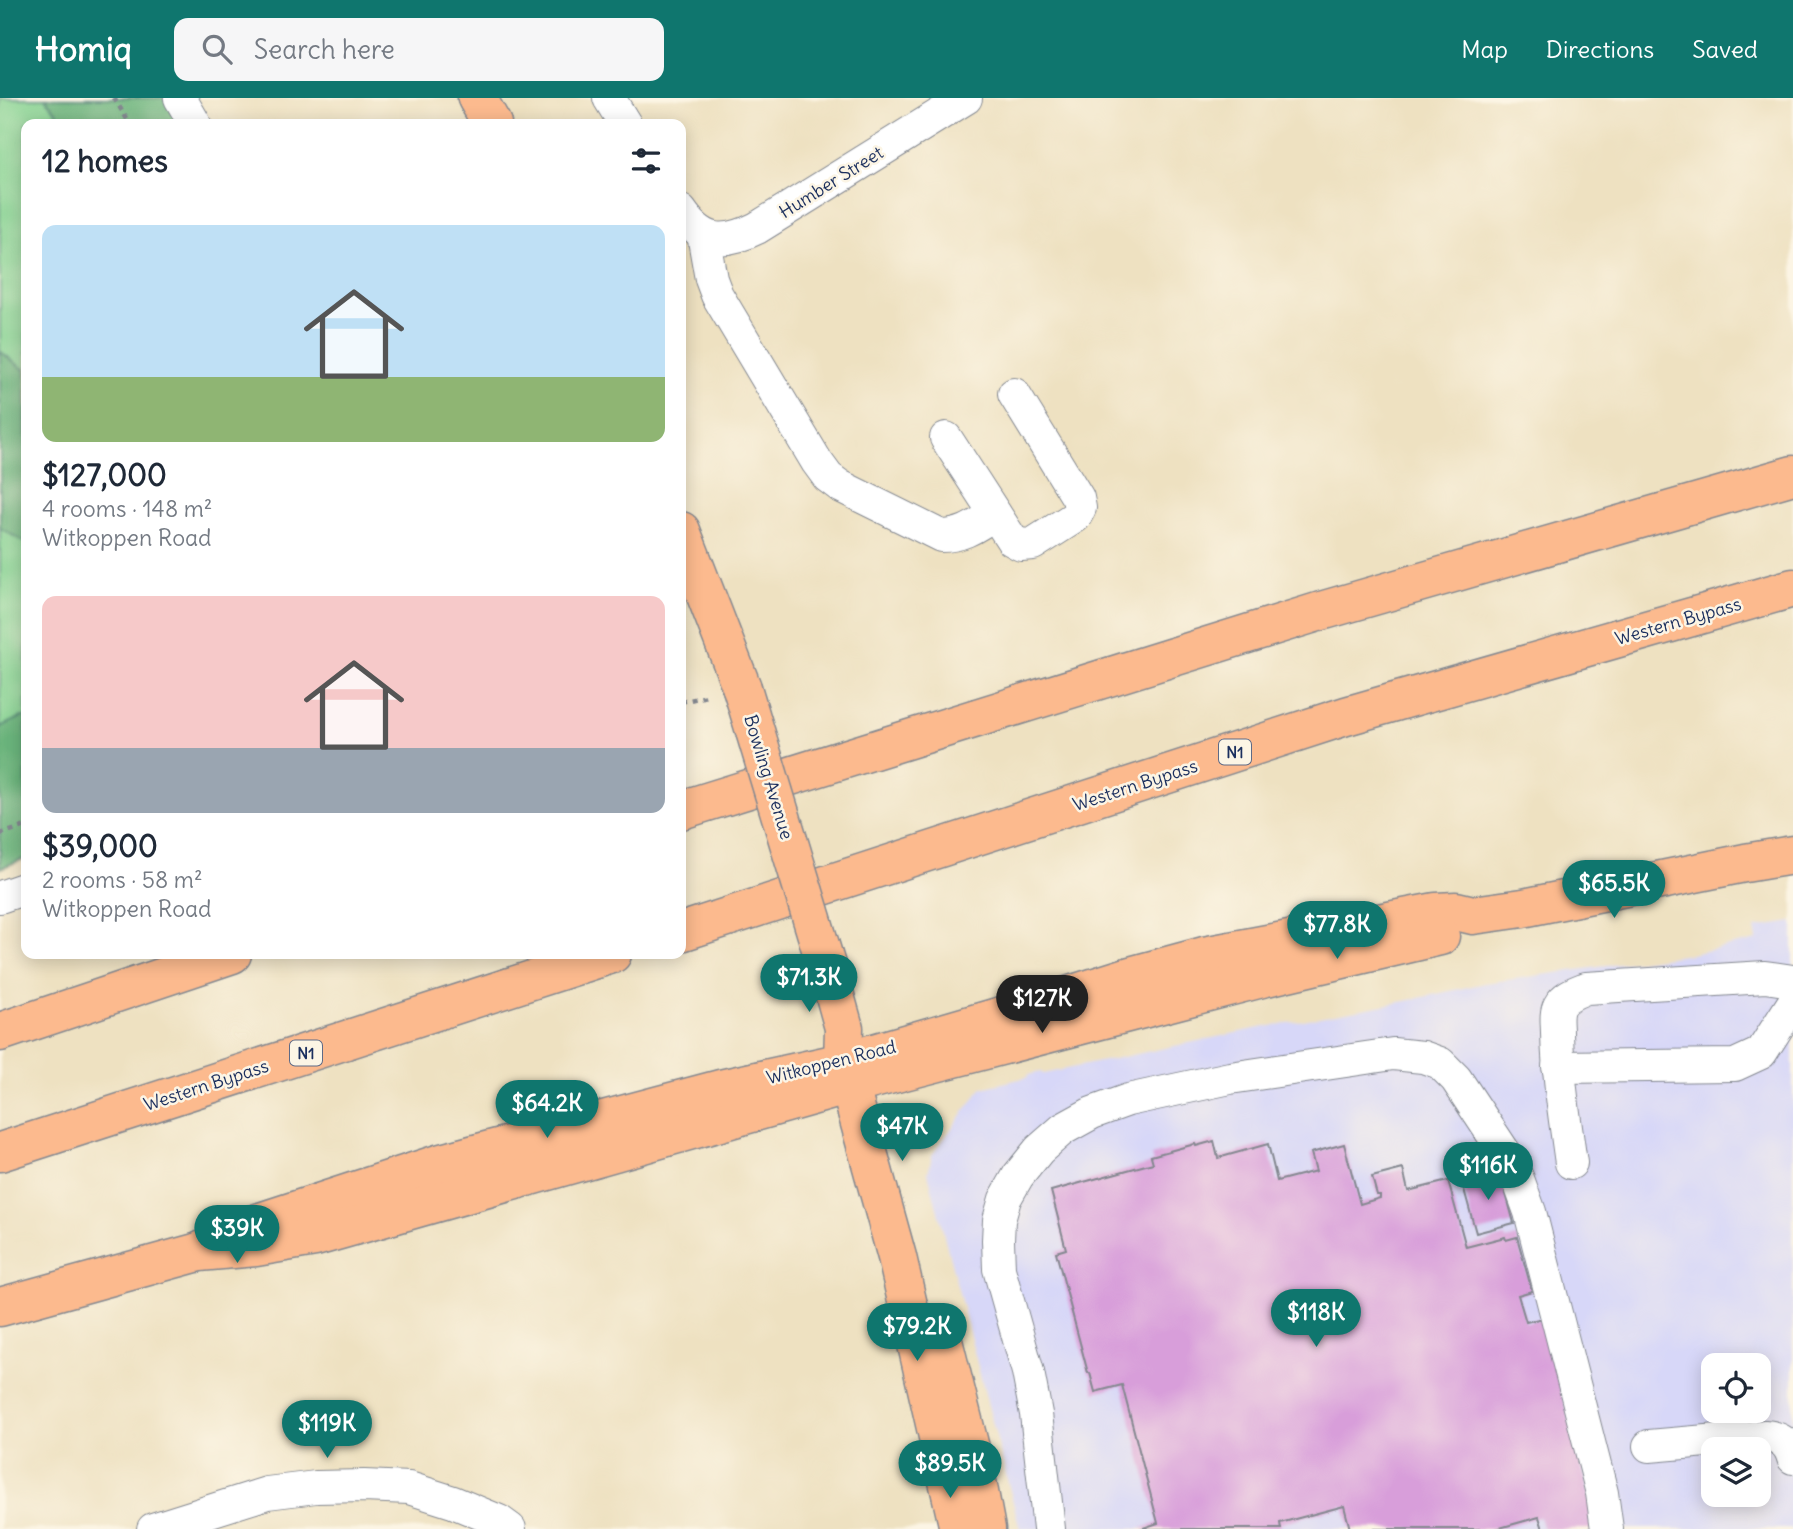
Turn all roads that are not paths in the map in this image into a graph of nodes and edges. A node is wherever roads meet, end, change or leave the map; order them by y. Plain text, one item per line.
1 (180, 98) edge
2 (477, 98) edge
3 (608, 98) edge
4 (966, 98) edge
5 (192, 119) edge
6 (489, 119) edge
7 (622, 119) edge
8 (692, 223) edge
9 (1014, 394) dead end
10 (946, 438) dead end
11 (1793, 475) edge
12 (995, 514) junction
13 (686, 544) edge
14 (1793, 588) edge
15 (686, 808) edge
16 (1793, 855) edge
17 (21, 890) edge
18 (0, 897) edge
19 (686, 930) edge
20 (217, 959) edge
21 (597, 959) edge
22 (1793, 981) edge
23 (1793, 1003) edge
24 (0, 1032) edge
25 (855, 1062) junction
26 (1558, 1067) junction
27 (0, 1152) edge
28 (1571, 1163) dead end
29 (0, 1307) edge
30 (1649, 1446) dead end
31 (1793, 1458) edge
32 (153, 1529) edge
33 (510, 1529) edge
34 (959, 1529) edge
35 (986, 1529) edge
36 (1049, 1529) edge
37 (1607, 1529) edge

1 - 5 street
2 - 6 main road
3 - 7 street
4 - 8 street, Humber Street
8 - 12 street
9 - 12 street
10 - 12 street
11 - 15 main road
13 - 25 main road, Bowling Avenue, bridge
14 - 19 main road, Western Bypass / N1
16 - 25 main road, Witkoppen Road
17 - 18 street
20 - 24 main road
21 - 27 main road, Western Bypass / N1
22 - 26 street
23 - 26 street
25 - 29 main road, Witkoppen Road
25 - 34 main road
25 - 35 main road
26 - 28 street
30 - 31 street
32 - 33 street
36 - 37 street

